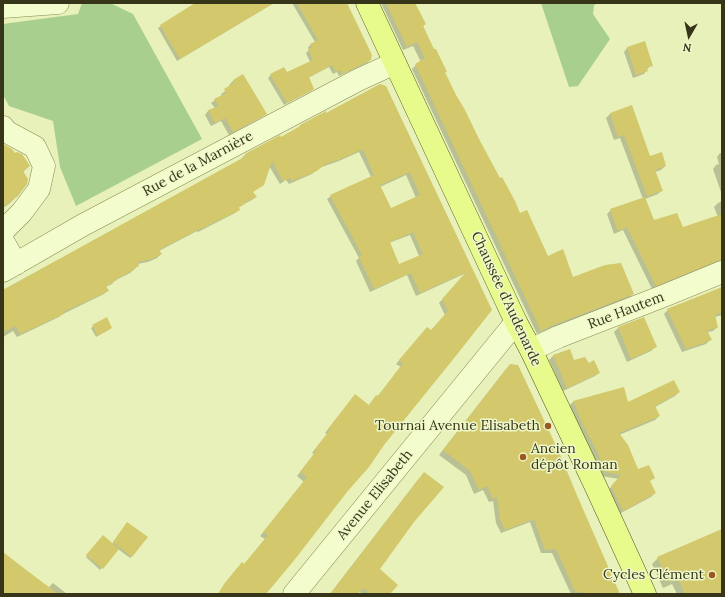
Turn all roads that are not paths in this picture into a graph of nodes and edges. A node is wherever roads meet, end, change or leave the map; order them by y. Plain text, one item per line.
1 (58, 3) edge
2 (367, 3) edge
3 (3, 7) edge
4 (395, 64) junction
5 (3, 127) edge
6 (3, 231) edge
7 (3, 241) edge
8 (9, 267) edge
9 (722, 272) edge
10 (516, 322) junction
11 (531, 350) junction
12 (294, 594) edge
13 (645, 594) edge

1 - 3 street
2 - 4 main road, Chaussée d'Audenarde
4 - 8 street, Rue de la Marnière
4 - 10 main road, Chaussée d'Audenarde
5 - 6 street
7 - 8 street
9 - 11 street, Rue Hautem
10 - 11 main road, Chaussée d'Audenarde
10 - 12 street, Avenue Elisabeth
11 - 13 main road, Chaussée d'Audenarde

